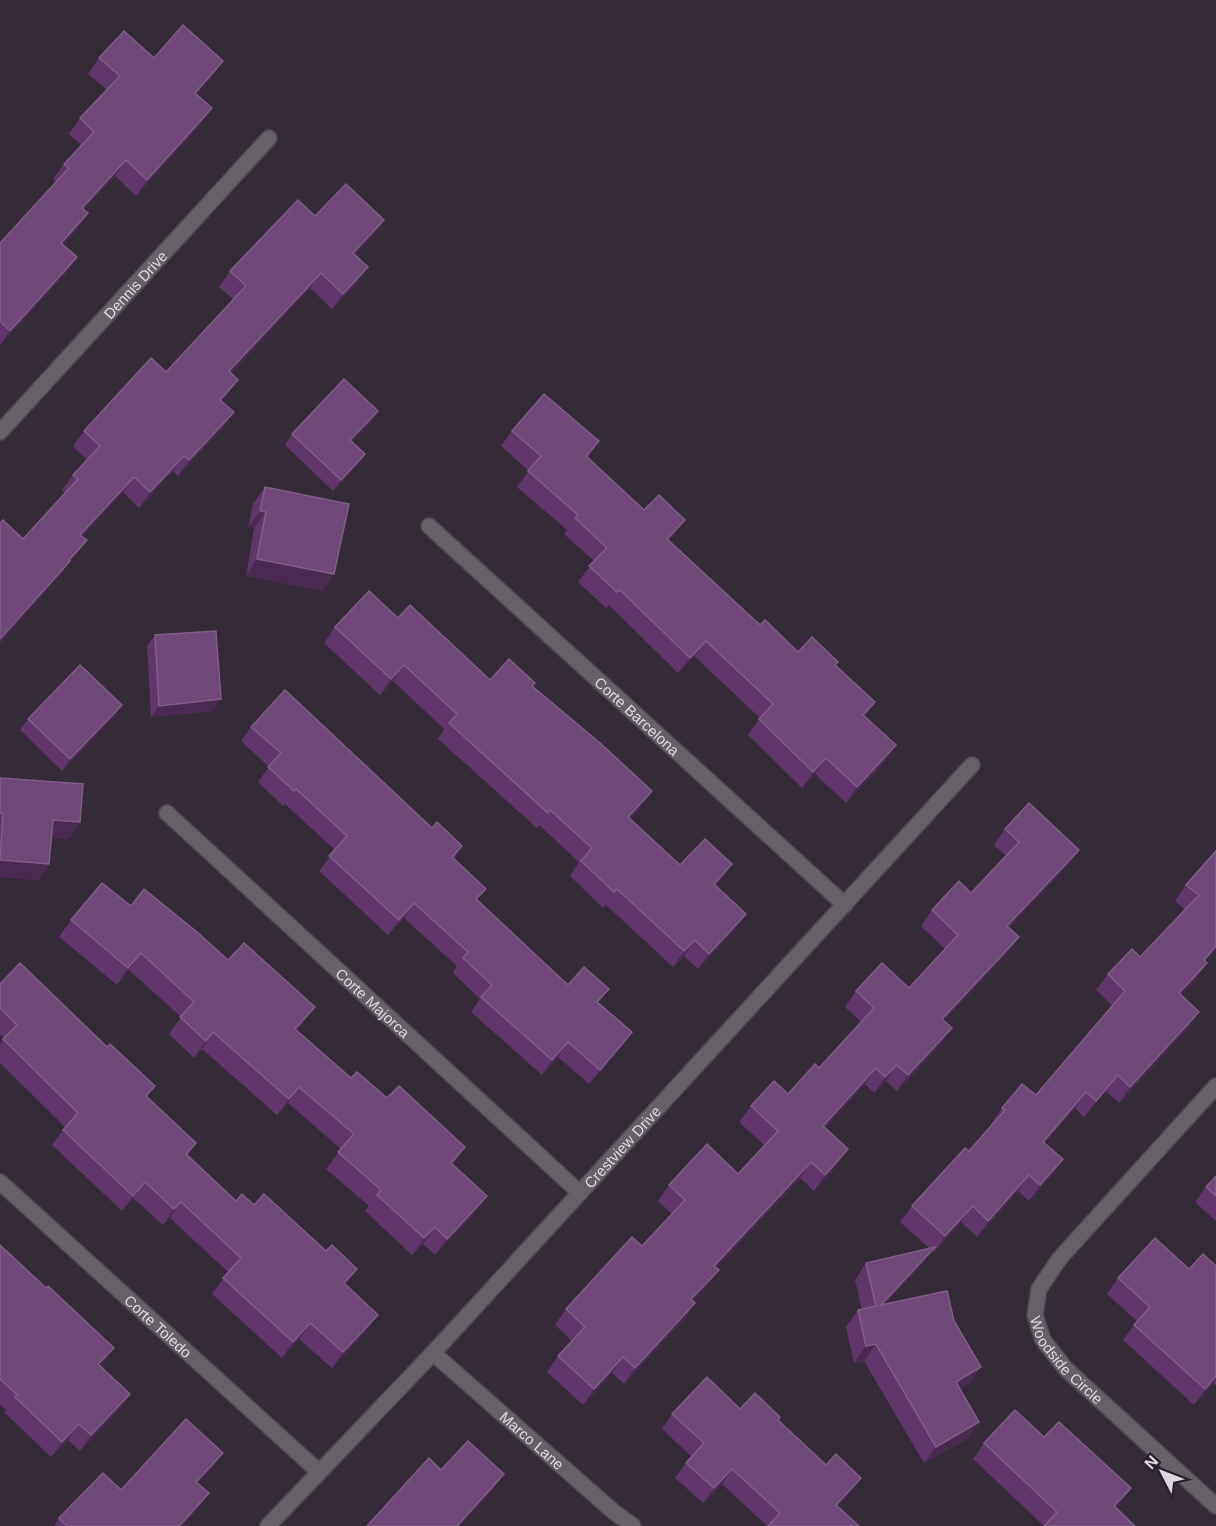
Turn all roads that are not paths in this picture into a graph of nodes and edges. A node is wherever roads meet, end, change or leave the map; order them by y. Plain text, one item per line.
1 (269, 138) dead end
2 (0, 432) edge
3 (429, 526) dead end
4 (972, 765) dead end
5 (167, 813) dead end
6 (845, 905) junction
7 (1216, 1086) edge
8 (0, 1182) edge
9 (580, 1193) junction
10 (433, 1353) junction
11 (318, 1471) junction
12 (1216, 1506) edge
13 (268, 1526) edge
14 (633, 1526) edge

1 - 2 street, Dennis Drive
3 - 6 street, Corte Barcelona
4 - 6 street, Crestview Drive
5 - 9 street, Corte Majorca
6 - 9 street, Crestview Drive
7 - 12 street, Woodside Circle
8 - 11 street, Corte Toledo
9 - 10 street, Crestview Drive
10 - 11 street, Crestview Drive
10 - 14 street, Marco Lane
11 - 13 street, Crestview Drive

